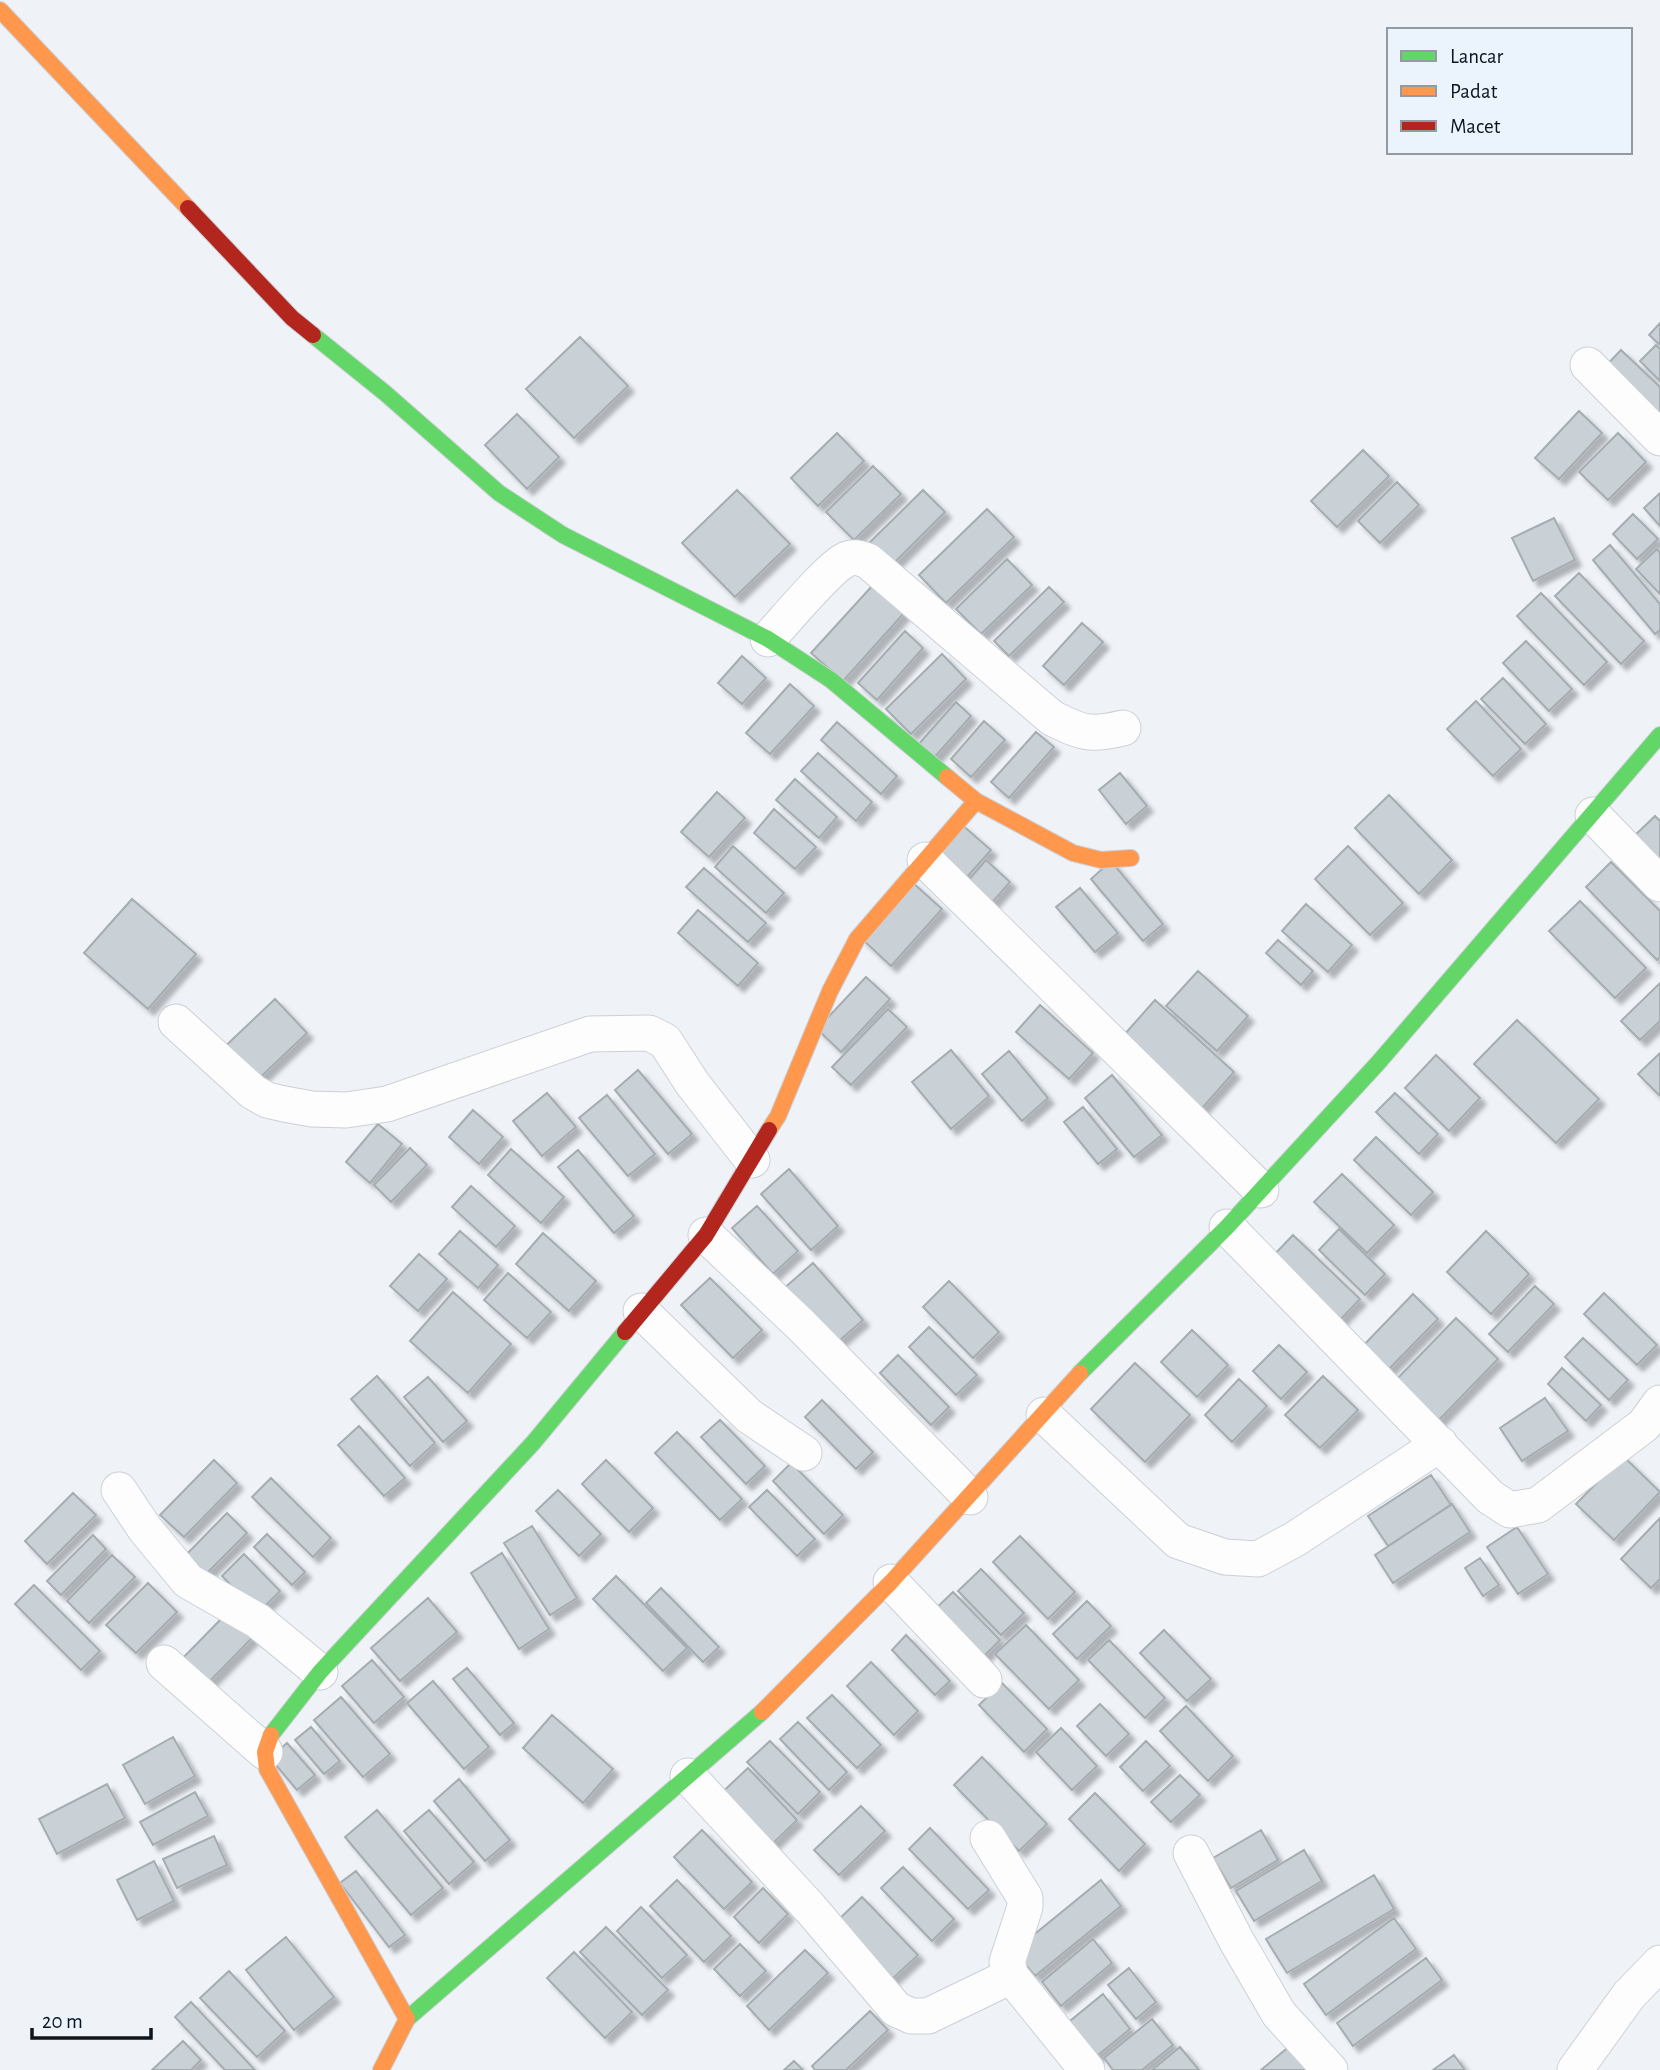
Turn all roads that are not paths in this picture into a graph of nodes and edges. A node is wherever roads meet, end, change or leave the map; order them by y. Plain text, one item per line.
1 (0, 10) edge
2 (1588, 365) dead end
3 (1660, 438) edge
4 (768, 639) junction
5 (1123, 728) dead end
6 (1660, 735) edge
7 (976, 801) junction
8 (1592, 815) junction
9 (1131, 858) dead end
10 (925, 860) junction
11 (1660, 884) edge
12 (176, 1021) dead end
13 (752, 1160) junction
14 (1261, 1190) junction
15 (1227, 1227) junction
16 (706, 1235) junction
17 (641, 1311) junction
18 (1044, 1415) junction
19 (1655, 1422) edge
20 (1440, 1444) junction
21 (804, 1453) dead end
22 (119, 1490) dead end
23 (970, 1497) junction
24 (891, 1582) junction
25 (164, 1663) dead end
26 (320, 1672) junction
27 (984, 1680) dead end
28 (265, 1752) junction
29 (688, 1776) junction
30 (988, 1838) dead end
31 (1191, 1853) dead end
32 (1660, 1963) edge
33 (1011, 1976) junction
34 (407, 2019) junction
35 (1581, 2062) edge
36 (381, 2070) edge
37 (1087, 2070) edge
38 (1330, 2070) edge

1 - 4 street
2 - 3 street
4 - 5 street
4 - 7 street
6 - 8 street
7 - 9 street
7 - 10 street
8 - 11 street
8 - 14 street
10 - 13 street
10 - 14 street
12 - 13 street
13 - 16 street
14 - 15 street
15 - 18 street
15 - 20 street
16 - 17 street
16 - 23 street
17 - 21 street
17 - 26 street
18 - 20 street
18 - 23 street
19 - 20 street
22 - 26 street
23 - 24 street
24 - 27 street
24 - 29 street
25 - 28 street
26 - 28 street
28 - 34 street
29 - 33 street
29 - 34 street
30 - 33 street
31 - 38 street
32 - 35 street
33 - 37 street
34 - 36 street

